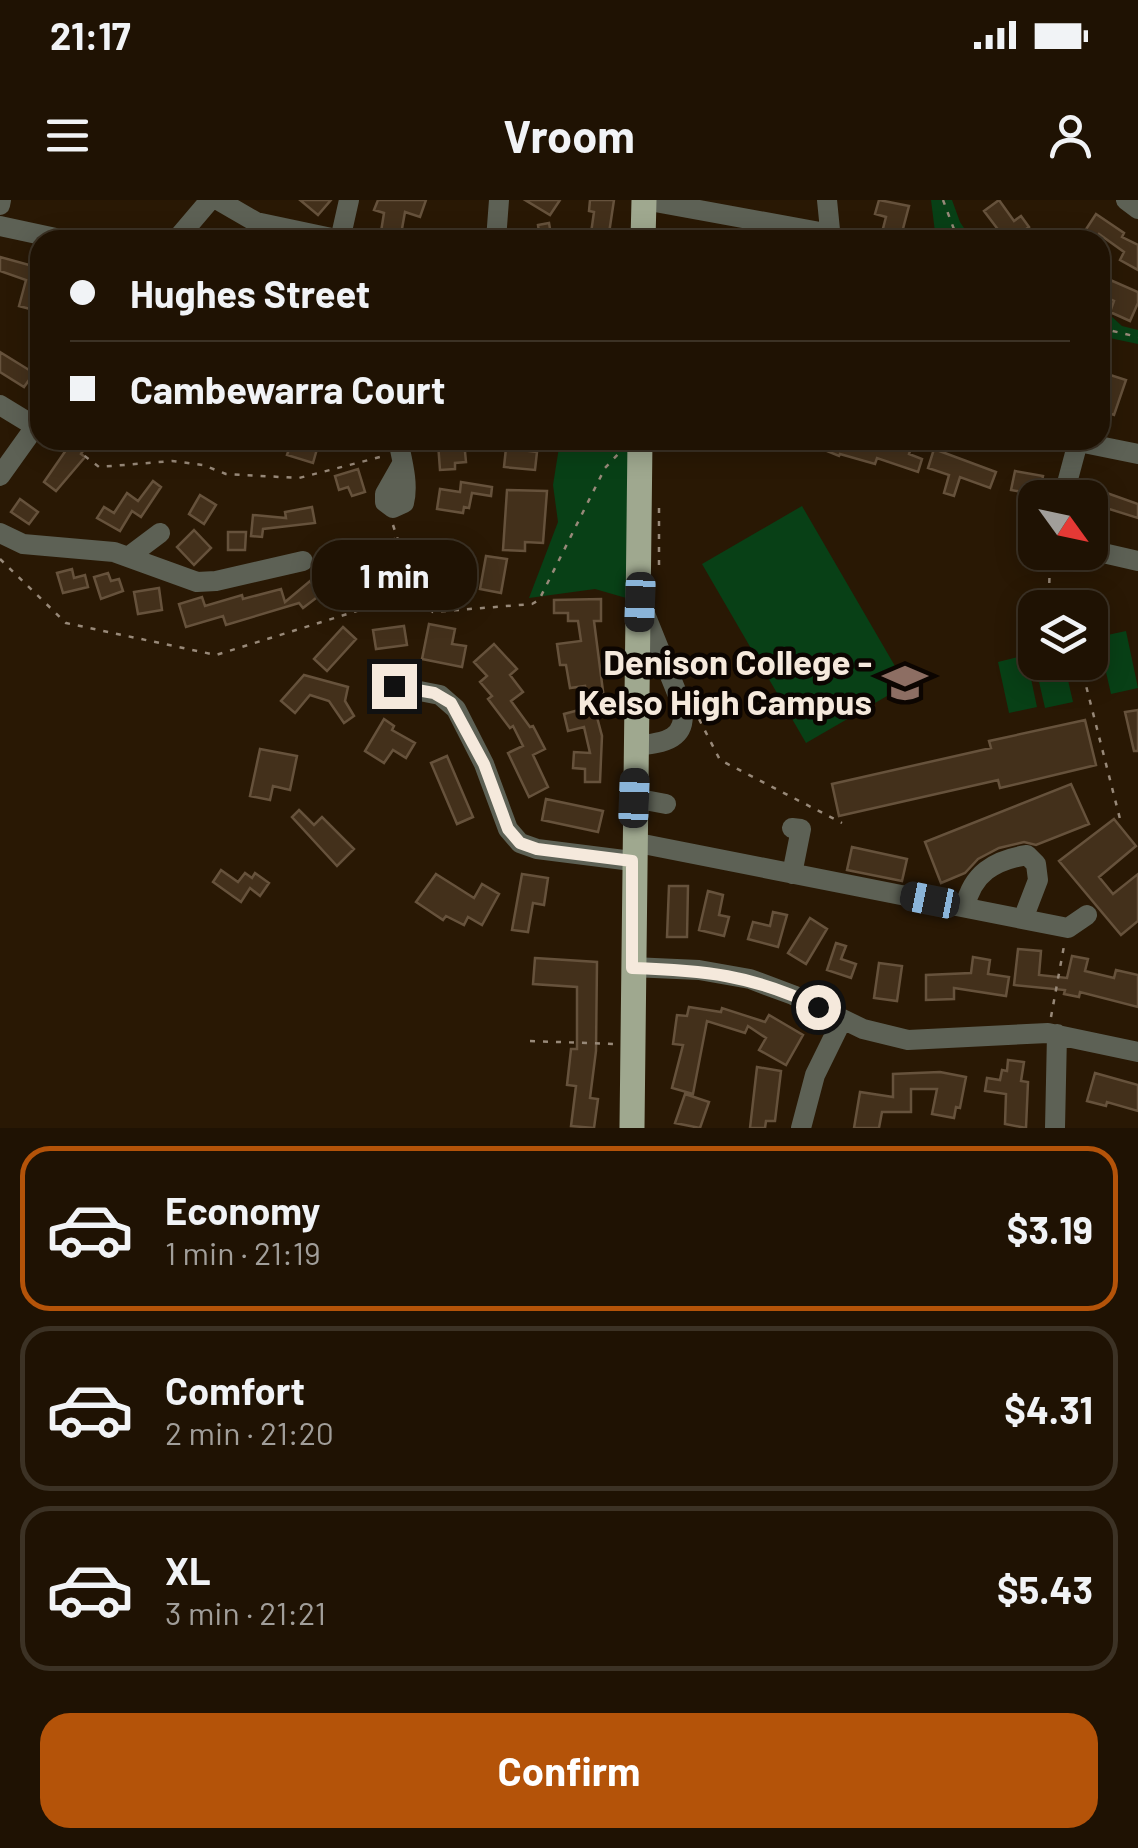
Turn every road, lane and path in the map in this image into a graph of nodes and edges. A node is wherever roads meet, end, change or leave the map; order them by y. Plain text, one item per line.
1 (210, 200) edge
2 (218, 200) edge
3 (349, 200) edge
4 (499, 200) edge
5 (644, 200) edge
6 (827, 200) edge
7 (943, 200) edge
8 (1126, 200) edge
9 (1138, 209) edge
10 (0, 226) edge
11 (184, 230) edge
12 (294, 230) edge
13 (343, 230) edge
14 (497, 230) edge
15 (643, 230) edge
16 (796, 230) edge
17 (830, 230) edge
18 (954, 230) edge
19 (30, 232) edge
20 (1110, 330) edge
21 (1138, 337) edge
22 (0, 405) edge
23 (30, 420) edge
24 (30, 435) edge
25 (1110, 448) edge
26 (76, 450) edge
27 (605, 450) edge
28 (640, 450) edge
29 (1071, 450) edge
30 (400, 452) edge
31 (1138, 454) edge
32 (0, 476) edge
33 (1066, 480) edge
34 (658, 498) dead end
35 (393, 508) joint
36 (0, 533) edge
37 (160, 533) dead end
38 (1108, 554) edge
39 (128, 556) junction
40 (0, 558) edge
41 (303, 561) dead end
42 (1138, 561) edge
43 (659, 566) dead end
44 (640, 602) junction
45 (420, 604) junction
46 (1085, 680) edge
47 (394, 686) dead end
48 (699, 719) dead end
49 (635, 746) junction
50 (634, 798) junction
51 (666, 804) dead end
52 (1120, 819) dead end
53 (842, 824) dead end
54 (792, 828) dead end
55 (633, 852) junction
56 (792, 874) junction
57 (965, 907) junction
58 (1087, 915) dead end
59 (1023, 919) junction
60 (1068, 928) junction
61 (632, 968) junction
62 (842, 1020) junction
63 (1052, 1034) junction
64 (530, 1041) dead end
65 (632, 1044) junction
66 (1138, 1052) edge
67 (632, 1128) edge
68 (801, 1128) edge
69 (1055, 1128) edge

1 - 11 street
2 - 12 street
3 - 13 street
4 - 14 street
5 - 15 main road
5 - 16 street
6 - 17 street
7 - 18 path
8 - 9 street
10 - 19 street
20 - 21 path
22 - 23 street
24 - 32 street
25 - 31 street
26 - 30 path
27 - 45 path
28 - 44 main road
29 - 33 street
30 - 35 street
34 - 43 path
35 - 45 path
36 - 39 street
37 - 39 street
38 - 42 street
39 - 41 street
40 - 45 path
44 - 49 main road
44 - 49 street
46 - 52 path
47 - 55 street
48 - 53 path
49 - 50 main road
50 - 51 street
50 - 55 main road
54 - 56 street
55 - 56 street
55 - 61 main road
56 - 57 street
57 - 59 street
57 - 59 street
58 - 60 street
59 - 60 street
60 - 63 path
61 - 62 street
61 - 65 main road
62 - 63 street
62 - 68 street
63 - 66 street
63 - 69 street
64 - 65 path
65 - 67 main road

